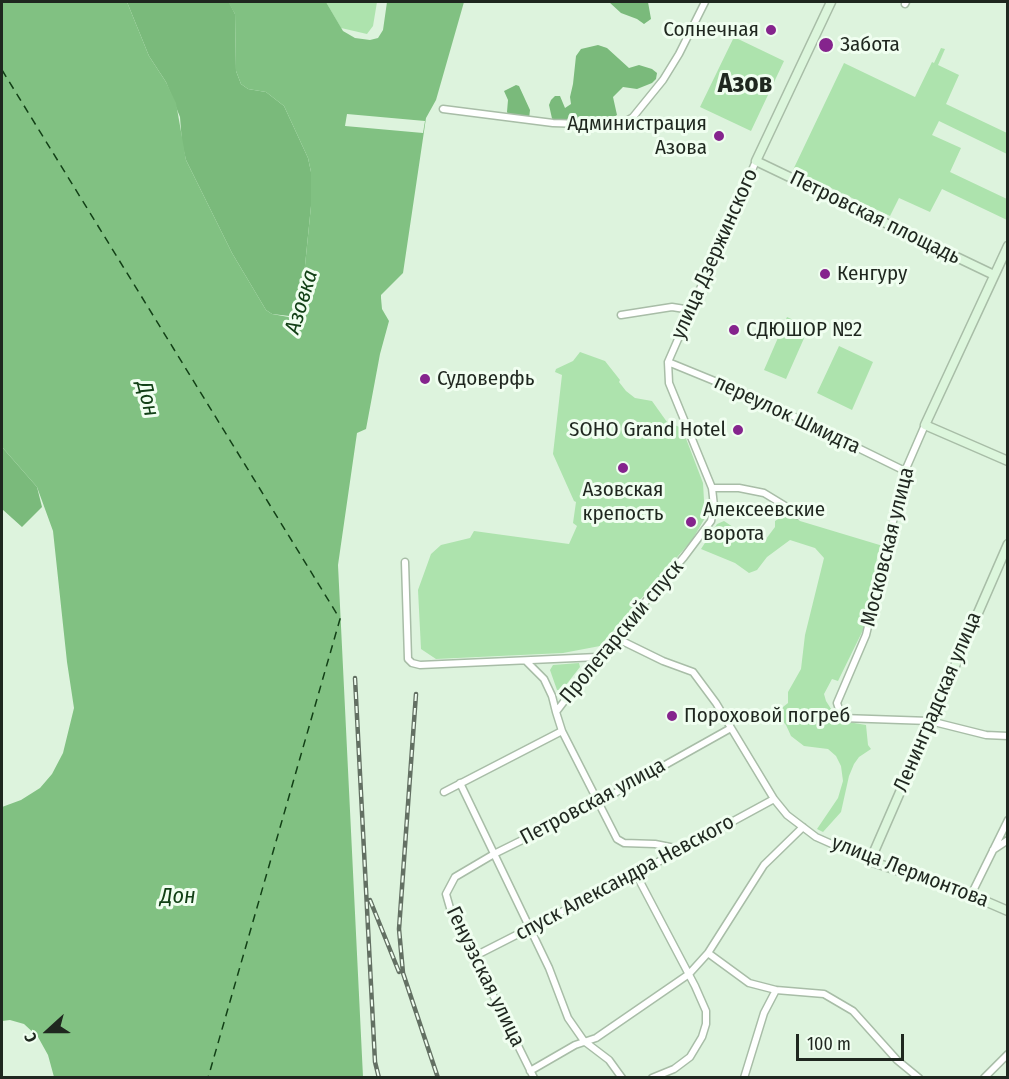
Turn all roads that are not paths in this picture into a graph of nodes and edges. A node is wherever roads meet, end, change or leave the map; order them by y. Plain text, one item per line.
1 (705, 2) edge
2 (831, 2) edge
3 (443, 109) dead end
4 (756, 161) junction
5 (1008, 246) edge
6 (994, 275) junction
7 (691, 310) junction
8 (621, 315) dead end
9 (668, 362) junction
10 (926, 425) junction
11 (1008, 461) edge
12 (905, 471) junction
13 (712, 488) junction
14 (713, 514) joint
15 (797, 515) dead end
16 (1008, 544) edge
17 (405, 562) dead end
18 (616, 638) junction
19 (598, 657) junction
20 (526, 661) junction
21 (556, 712) junction
22 (930, 721) junction
23 (731, 728) junction
24 (562, 731) junction
25 (1008, 736) edge
26 (460, 783) junction
27 (444, 792) dead end
28 (774, 799) junction
29 (598, 802) junction
30 (1008, 820) edge
31 (803, 827) junction
32 (1008, 840) edge
33 (680, 849) junction
34 (993, 850) junction
35 (494, 854) junction
36 (870, 861) junction
37 (636, 874) junction
38 (454, 876) joint
39 (971, 895) junction
40 (1008, 911) edge
41 (530, 928) junction
42 (708, 953) junction
43 (475, 956) junction
44 (689, 974) junction
45 (776, 990) junction
46 (585, 1041) junction
47 (1008, 1054) edge
48 (532, 1074) edge
49 (622, 1077) edge
50 (652, 1077) edge
51 (744, 1077) edge
52 (919, 1077) edge
53 (984, 1077) edge

1 - 3 street
2 - 4 street, улица Дзержинского
4 - 6 street, Петровская площадь
4 - 7 street, улица Дзержинского
5 - 6 street, Московская улица
6 - 10 street, Московская улица
7 - 8 street
7 - 9 street, улица Дзержинского
9 - 12 street, переулок Шмидта
9 - 13 street, улица Дзержинского
10 - 11 street
10 - 12 street, Московская улица
12 - 22 street, Московская улица
13 - 14 street, улица Дзержинского
13 - 15 street
14 - 18 street, Пролетарский спуск
16 - 22 street, Ленинградская улица
17 - 20 street
18 - 19 street, Пролетарский спуск
18 - 23 street, улица Лермонтова
19 - 20 street
19 - 21 street, Пролетарский спуск
20 - 21 street
21 - 24 street, Пролетарский спуск
22 - 25 street
22 - 36 street, Ленинградская улица
23 - 28 street, улица Лермонтова
23 - 29 street, Петровская улица
24 - 26 street, Пролетарский спуск
24 - 29 street
26 - 27 street, Пролетарский спуск
26 - 35 street
28 - 31 street, улица Лермонтова
28 - 33 street, спуск Александра Невского
29 - 33 street
29 - 35 street, Петровская улица
30 - 34 street
31 - 36 street, улица Лермонтова
31 - 42 street
32 - 34 street
33 - 37 street, спуск Александра Невского
34 - 39 street
35 - 38 street, Петровская улица
35 - 41 street
36 - 39 street, улица Лермонтова
37 - 41 street, спуск Александра Невского
37 - 44 street
38 - 43 street, Генуэзская улица
39 - 40 street, улица Лермонтова
41 - 43 street, спуск Александра Невского
41 - 46 street
42 - 44 street
42 - 45 street
43 - 48 street, Генуэзская улица
44 - 46 street
44 - 50 street
45 - 51 street
45 - 52 street
46 - 48 street
46 - 49 street
47 - 53 street

